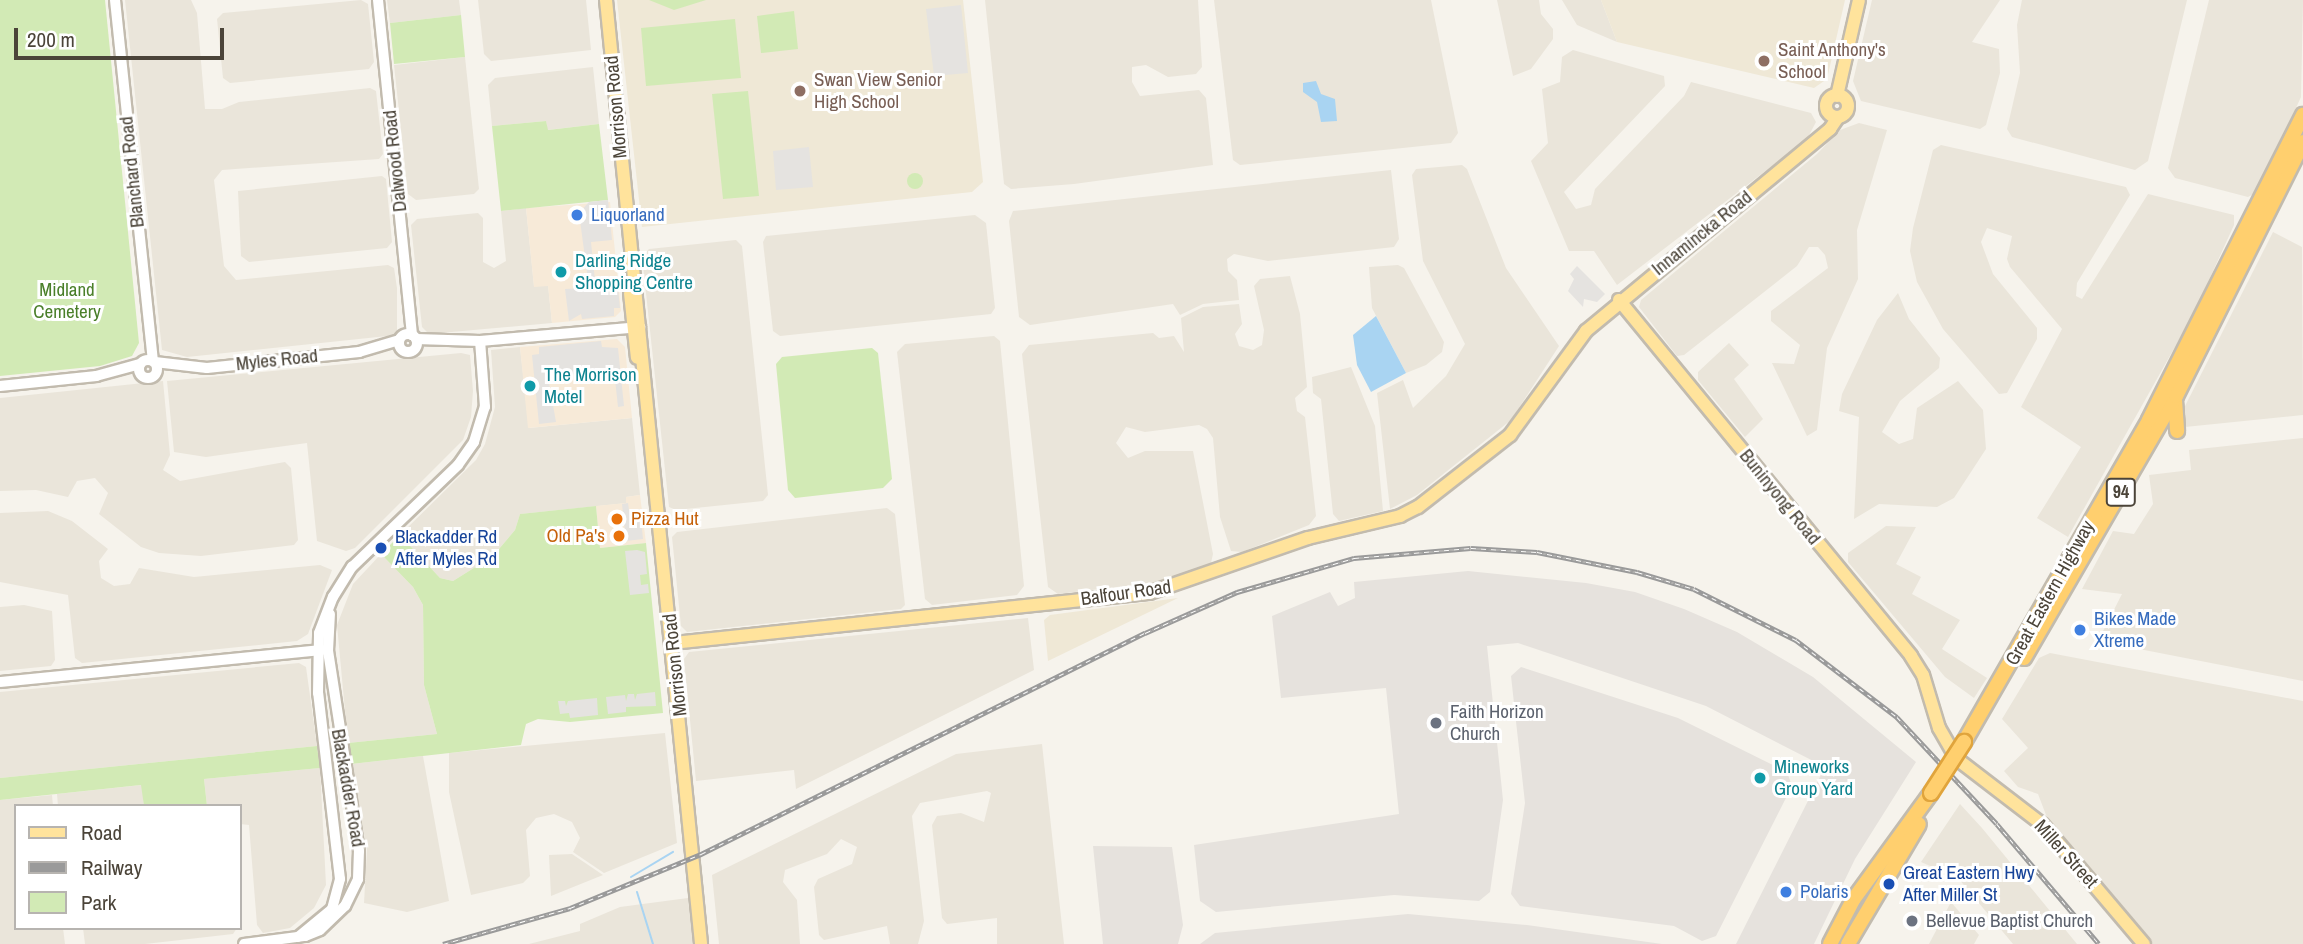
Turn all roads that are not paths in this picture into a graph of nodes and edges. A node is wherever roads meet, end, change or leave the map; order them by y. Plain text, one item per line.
1 (115, 0) edge
2 (378, 0) edge
3 (606, 0) edge
4 (1859, 0) edge
5 (2303, 115) edge
6 (2303, 142) edge
7 (1617, 302) junction
8 (637, 326) junction
9 (408, 341) junction
10 (480, 341) junction
11 (1576, 348) joint
12 (148, 366) junction
13 (0, 386) edge
14 (2176, 396) junction
15 (2176, 431) dead end
16 (333, 597) junction
17 (673, 643) junction
18 (316, 649) junction
19 (328, 651) junction
20 (0, 682) edge
21 (336, 722) junction
22 (322, 723) junction
23 (1967, 745) junction
24 (1976, 777) joint
25 (1934, 795) junction
26 (348, 796) junction
27 (331, 797) junction
28 (701, 917) junction
29 (298, 937) junction
30 (244, 944) edge
31 (701, 944) edge
32 (710, 944) edge
33 (1830, 944) edge
34 (1848, 944) edge
35 (2144, 944) edge

1 - 12 street, Blanchard Road
2 - 9 street, Dalwood Road
3 - 8 main road, Morrison Road
4 - 7 main road, Innamincka Road
5 - 23 highway, Great Eastern Highway / 94
6 - 14 highway, Great Eastern Highway / 94
7 - 11 main road, Innamincka Road
7 - 24 main road, Buninyong Road
8 - 10 street, Myles Road
8 - 17 main road, Morrison Road
9 - 10 street, Myles Road
9 - 12 street, Myles Road
10 - 16 street, Blackadder Road
11 - 17 main road, Balfour Road
12 - 13 street
14 - 15 highway
14 - 23 highway, Great Eastern Highway / 94
16 - 18 street, Blackadder Road
16 - 19 street, Blackadder Road
17 - 28 main road, Morrison Road
18 - 19 street
18 - 20 street
18 - 22 street, Blackadder Road
19 - 21 street, Blackadder Road
21 - 22 street
21 - 26 street, Blackadder Road
22 - 27 street, Blackadder Road
23 - 25 highway, Great Eastern Highway / 94, bridge
24 - 35 main road, Miller Street
25 - 33 highway, Great Eastern Highway / 94
25 - 34 highway, Great Eastern Highway / 94
26 - 27 street
26 - 29 street, Blackadder Road
27 - 29 street, Blackadder Road
28 - 31 main road, Morrison Road
28 - 32 main road, Morrison Road
29 - 30 street, Blackadder Road

